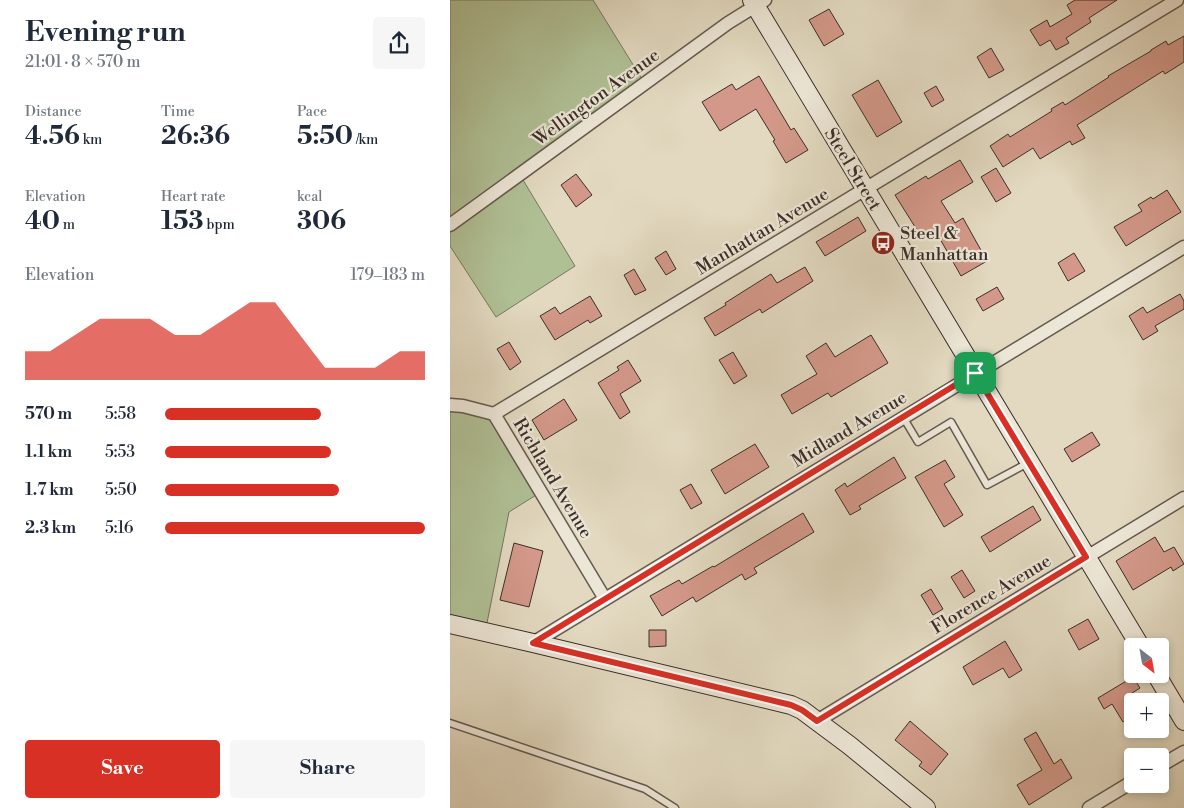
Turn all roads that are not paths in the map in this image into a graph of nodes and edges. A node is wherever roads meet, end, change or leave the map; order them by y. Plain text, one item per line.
1 (1177, 0) edge
2 (757, 2) edge
3 (866, 189) junction
4 (450, 225) edge
5 (1184, 247) edge
6 (975, 373) junction
7 (450, 406) edge
8 (494, 414) junction
9 (903, 417) junction
10 (1029, 462) junction
11 (1184, 498) edge
12 (1086, 557) junction
13 (605, 598) junction
14 (450, 624) edge
15 (1135, 638) edge
16 (533, 643) junction
17 (1161, 683) edge
18 (817, 721) junction
19 (1184, 721) edge
20 (450, 723) edge
21 (1184, 752) edge
22 (1169, 761) edge
23 (1124, 787) edge
24 (676, 808) edge
25 (926, 808) edge
26 (1089, 808) edge

1 - 3 street, Manhattan Avenue
2 - 3 street, Steel Street
2 - 4 street, Wellington Avenue
3 - 6 street, Steel Street
3 - 8 street, Manhattan Avenue
5 - 6 street, Midland Avenue
6 - 9 street, Midland Avenue
6 - 10 street, Steel Street
7 - 8 street, Richland Avenue
8 - 13 street, Richland Avenue
9 - 10 lane
9 - 13 street, Midland Avenue
10 - 12 street, Steel Street
11 - 12 street, Florence Avenue
12 - 15 street, Steel Street
12 - 18 street, Florence Avenue
13 - 16 street, Midland Avenue
14 - 16 street
16 - 18 street
17 - 19 street
18 - 25 street
20 - 24 lane
21 - 22 street
23 - 26 street

